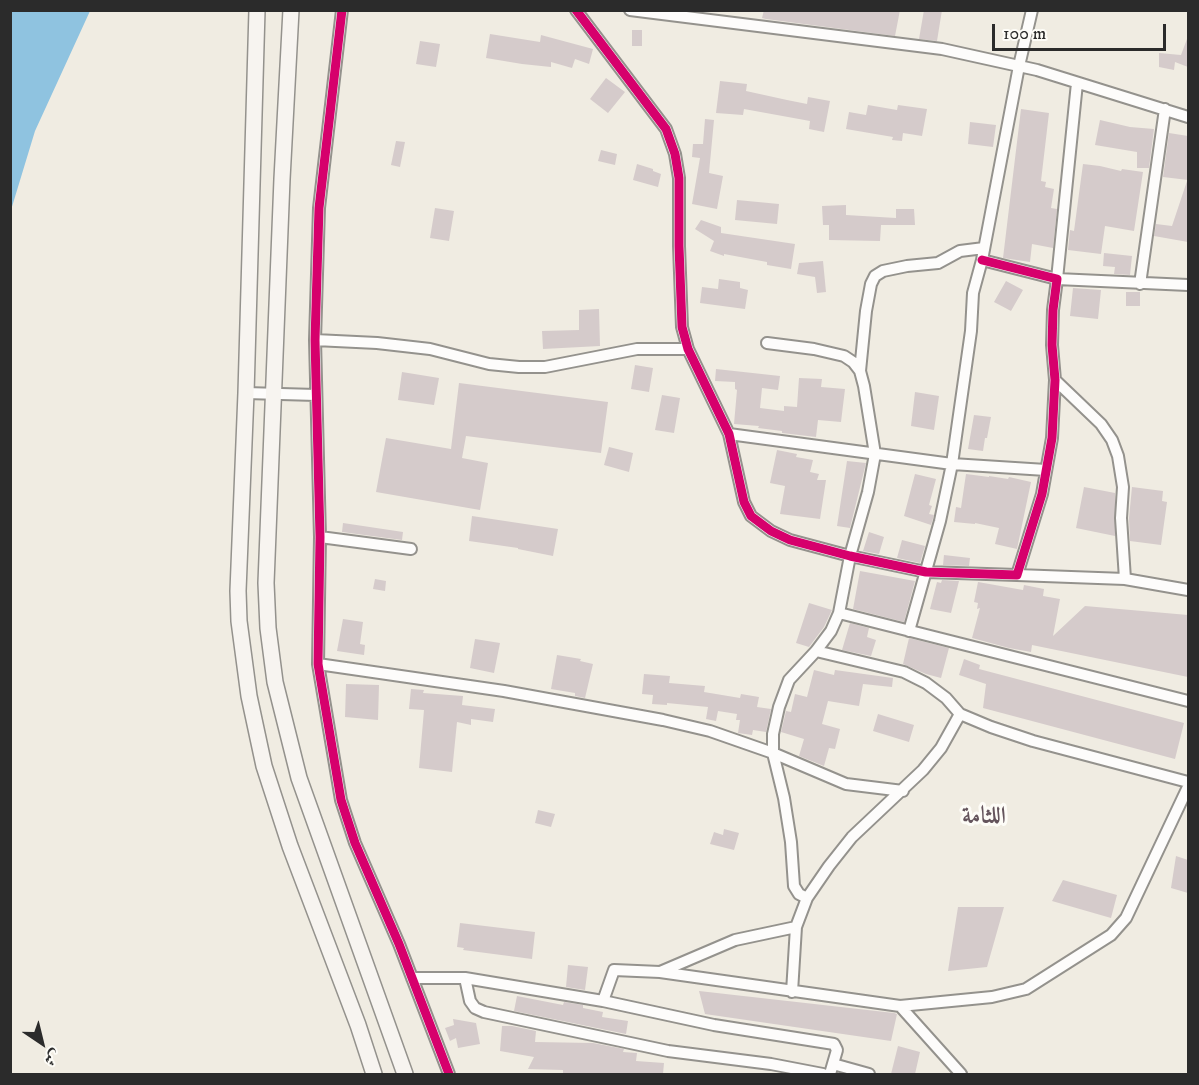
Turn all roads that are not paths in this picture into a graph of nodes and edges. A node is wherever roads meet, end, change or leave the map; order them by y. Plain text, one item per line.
1 (257, 10) edge
2 (291, 10) edge
3 (342, 10) edge
4 (576, 10) edge
5 (630, 10) edge
6 (1032, 10) edge
7 (682, 14) edge
8 (1019, 66) junction
9 (1077, 83) junction
10 (1165, 109) junction
11 (1188, 117) edge
12 (984, 248) junction
13 (981, 260) junction
14 (1057, 279) junction
15 (1140, 284) junction
16 (1188, 285) edge
17 (315, 340) junction
18 (766, 343) dead end
19 (688, 349) junction
20 (860, 371) junction
21 (1055, 380) junction
22 (246, 393) junction
23 (275, 393) junction
24 (316, 395) junction
25 (729, 434) junction
26 (875, 454) junction
27 (952, 464) junction
28 (1046, 470) junction
29 (320, 537) junction
30 (411, 549) dead end
31 (850, 556) junction
32 (926, 572) junction
33 (1017, 575) junction
34 (1125, 579) junction
35 (1188, 590) edge
36 (839, 613) junction
37 (909, 632) junction
38 (816, 651) junction
39 (318, 664) junction
40 (1188, 701) edge
41 (960, 714) junction
42 (773, 753) junction
43 (1188, 782) edge
44 (1188, 787) edge
45 (903, 791) junction
46 (807, 898) junction
47 (796, 927) junction
48 (660, 972) junction
49 (412, 978) junction
50 (465, 978) junction
51 (792, 992) junction
52 (603, 1000) junction
53 (900, 1006) junction
54 (832, 1069) edge
55 (374, 1074) edge
56 (405, 1074) edge
57 (449, 1074) edge
58 (824, 1074) edge
59 (869, 1074) edge
60 (961, 1074) edge

1 - 22 main road
2 - 23 main road
3 - 17 street
4 - 19 street
5 - 7 street
6 - 8 street
7 - 8 street
8 - 9 street
8 - 12 street
9 - 10 street
9 - 14 street
10 - 11 street
10 - 15 street
12 - 13 street
12 - 20 street
13 - 14 street
13 - 27 street
14 - 15 street
14 - 21 street
15 - 16 street
17 - 19 street
17 - 24 street
18 - 20 street
19 - 25 street
20 - 26 street
21 - 28 street
21 - 34 street
22 - 23 street
22 - 55 main road
23 - 24 street
23 - 56 main road
24 - 29 street
25 - 26 street
25 - 31 street
26 - 27 street
26 - 31 street
27 - 28 street
27 - 32 street
28 - 33 street
29 - 30 street
29 - 39 street
31 - 32 street
31 - 36 street
32 - 33 street
32 - 37 street
33 - 34 street
34 - 35 street
36 - 37 street
36 - 38 street
37 - 40 street
38 - 41 street
38 - 42 street
39 - 42 street
39 - 49 street
41 - 43 street
41 - 45 street
42 - 45 street
42 - 46 street
44 - 53 street
45 - 46 street
46 - 47 street
47 - 48 street
47 - 51 street
48 - 51 street
48 - 52 street
49 - 50 street
49 - 57 street
50 - 52 street
50 - 58 street
51 - 53 street
52 - 54 street
53 - 60 street
54 - 59 street

